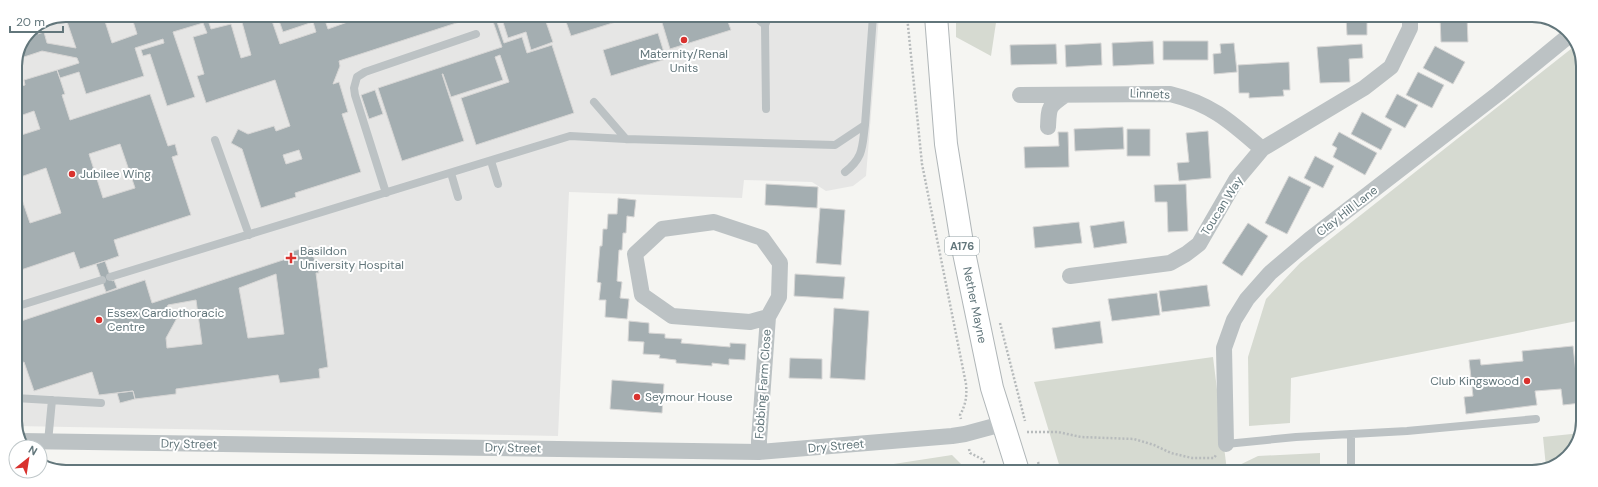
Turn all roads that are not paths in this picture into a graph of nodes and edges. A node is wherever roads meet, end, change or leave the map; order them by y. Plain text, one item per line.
1 (762, 22) edge
2 (873, 22) edge
3 (936, 22) edge
4 (1410, 22) edge
5 (765, 24) joint
6 (476, 34) dead end
7 (1566, 38) edge
8 (1020, 95) dead end
9 (1065, 95) junction
10 (594, 102) dead end
11 (766, 109) dead end
12 (865, 125) junction
13 (1048, 127) dead end
14 (626, 139) junction
15 (215, 140) dead end
16 (1262, 150) junction
17 (491, 161) junction
18 (845, 172) dead end
19 (451, 173) junction
20 (498, 184) dead end
21 (386, 193) junction
22 (458, 197) dead end
23 (249, 235) junction
24 (1070, 276) dead end
25 (22, 305) edge
26 (768, 317) junction
27 (22, 398) edge
28 (52, 400) junction
29 (101, 403) dead end
30 (1536, 419) dead end
31 (1002, 424) junction
32 (1351, 434) junction
33 (48, 442) joint
34 (1226, 444) joint
35 (760, 452) junction
36 (1016, 465) edge
37 (1351, 465) edge

1 - 5 lane
2 - 12 lane
3 - 31 main road, Nether Mayne / A176
4 - 16 street, Toucan Way
5 - 11 lane
6 - 21 lane
7 - 34 street, Clay Hill Lane
8 - 9 street, Linnets
9 - 13 street
9 - 16 street, Linnets
10 - 14 lane
12 - 14 lane
12 - 18 lane
14 - 17 lane
15 - 23 lane
16 - 24 street, Toucan Way
17 - 19 lane
17 - 20 lane
19 - 21 lane
19 - 22 lane
21 - 23 lane
23 - 25 lane
26 - 26 street, Fobbing Farm Close
26 - 35 street, Fobbing Farm Close
27 - 28 lane
28 - 29 lane
28 - 33 lane
30 - 32 lane
31 - 35 street, Dry Street
31 - 36 main road, Nether Mayne / A176
32 - 34 lane
32 - 37 lane
33 - 35 street, Dry Street

